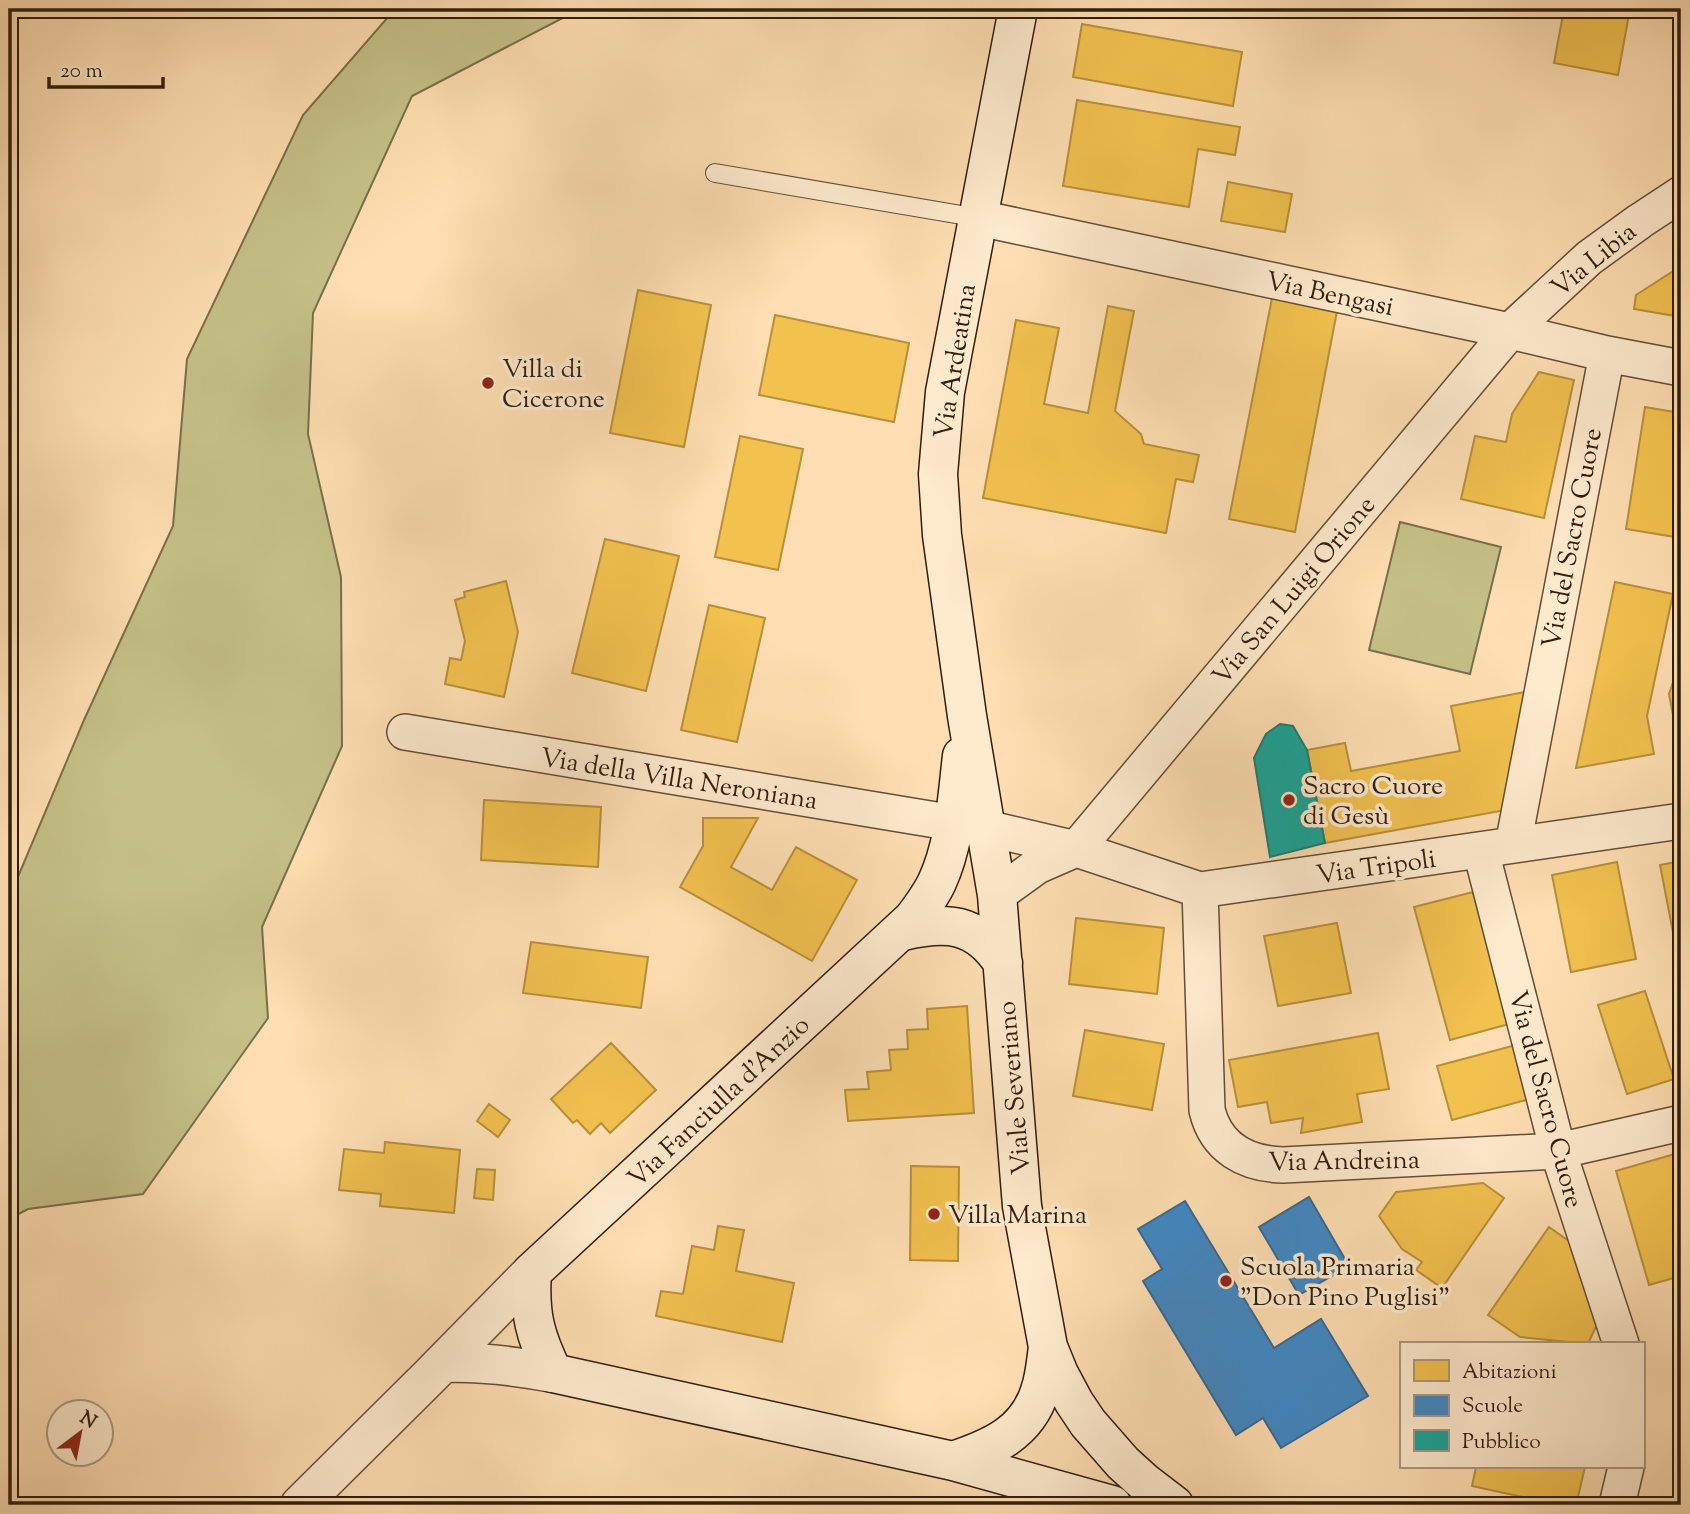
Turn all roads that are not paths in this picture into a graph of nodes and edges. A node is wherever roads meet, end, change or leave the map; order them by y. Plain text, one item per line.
1 (1018, 9) edge
2 (715, 173) dead end
3 (1681, 194) edge
4 (979, 218) junction
5 (1510, 331) junction
6 (1606, 354) junction
7 (1681, 368) edge
8 (405, 733) dead end
9 (1681, 821) edge
10 (970, 825) junction
11 (1497, 848) junction
12 (1076, 849) junction
13 (1200, 890) junction
14 (997, 895) junction
15 (903, 931) junction
16 (1003, 963) junction
17 (1681, 1123) edge
18 (1558, 1151) junction
19 (533, 1272) junction
20 (1620, 1342) edge
21 (1048, 1347) junction
22 (444, 1363) junction
23 (553, 1373) junction
24 (953, 1461) junction
25 (1626, 1468) edge
26 (300, 1505) edge
27 (1112, 1505) edge
28 (1174, 1505) edge
29 (1617, 1505) edge

1 - 4 main road, Via Ardeatina
2 - 4 lane
3 - 5 street, Via Libia
4 - 5 street, Via Bengasi
4 - 10 main road, Via Ardeatina
5 - 6 street, Via Bengasi
5 - 12 street, Via San Luigi Orione
6 - 7 street, Via Bengasi
6 - 11 street, Via del Sacro Cuore
8 - 10 street, Via della Villa Neroniana
9 - 11 street, Via Tripoli
10 - 12 street, Via Tripoli
10 - 14 main road, Viale Severiano
10 - 15 main road, Via Fanciulla d'Anzio
11 - 13 street, Via Tripoli
11 - 18 street, Via del Sacro Cuore
12 - 13 street, Via Tripoli
12 - 14 street
13 - 18 street, Via Andreina
14 - 16 main road, Viale Severiano
15 - 16 main road
15 - 19 main road, Via Fanciulla d'Anzio
16 - 21 main road, Viale Severiano
17 - 18 street, Via Andreina
18 - 20 street, Via del Sacro Cuore
19 - 22 main road, Via Fanciulla d'Anzio
19 - 23 main road
21 - 24 main road, Viale Severiano
21 - 28 main road, Viale Severiano
22 - 23 main road
22 - 26 main road, Via Fanciulla d'Anzio
23 - 24 main road
24 - 27 main road
25 - 29 street

